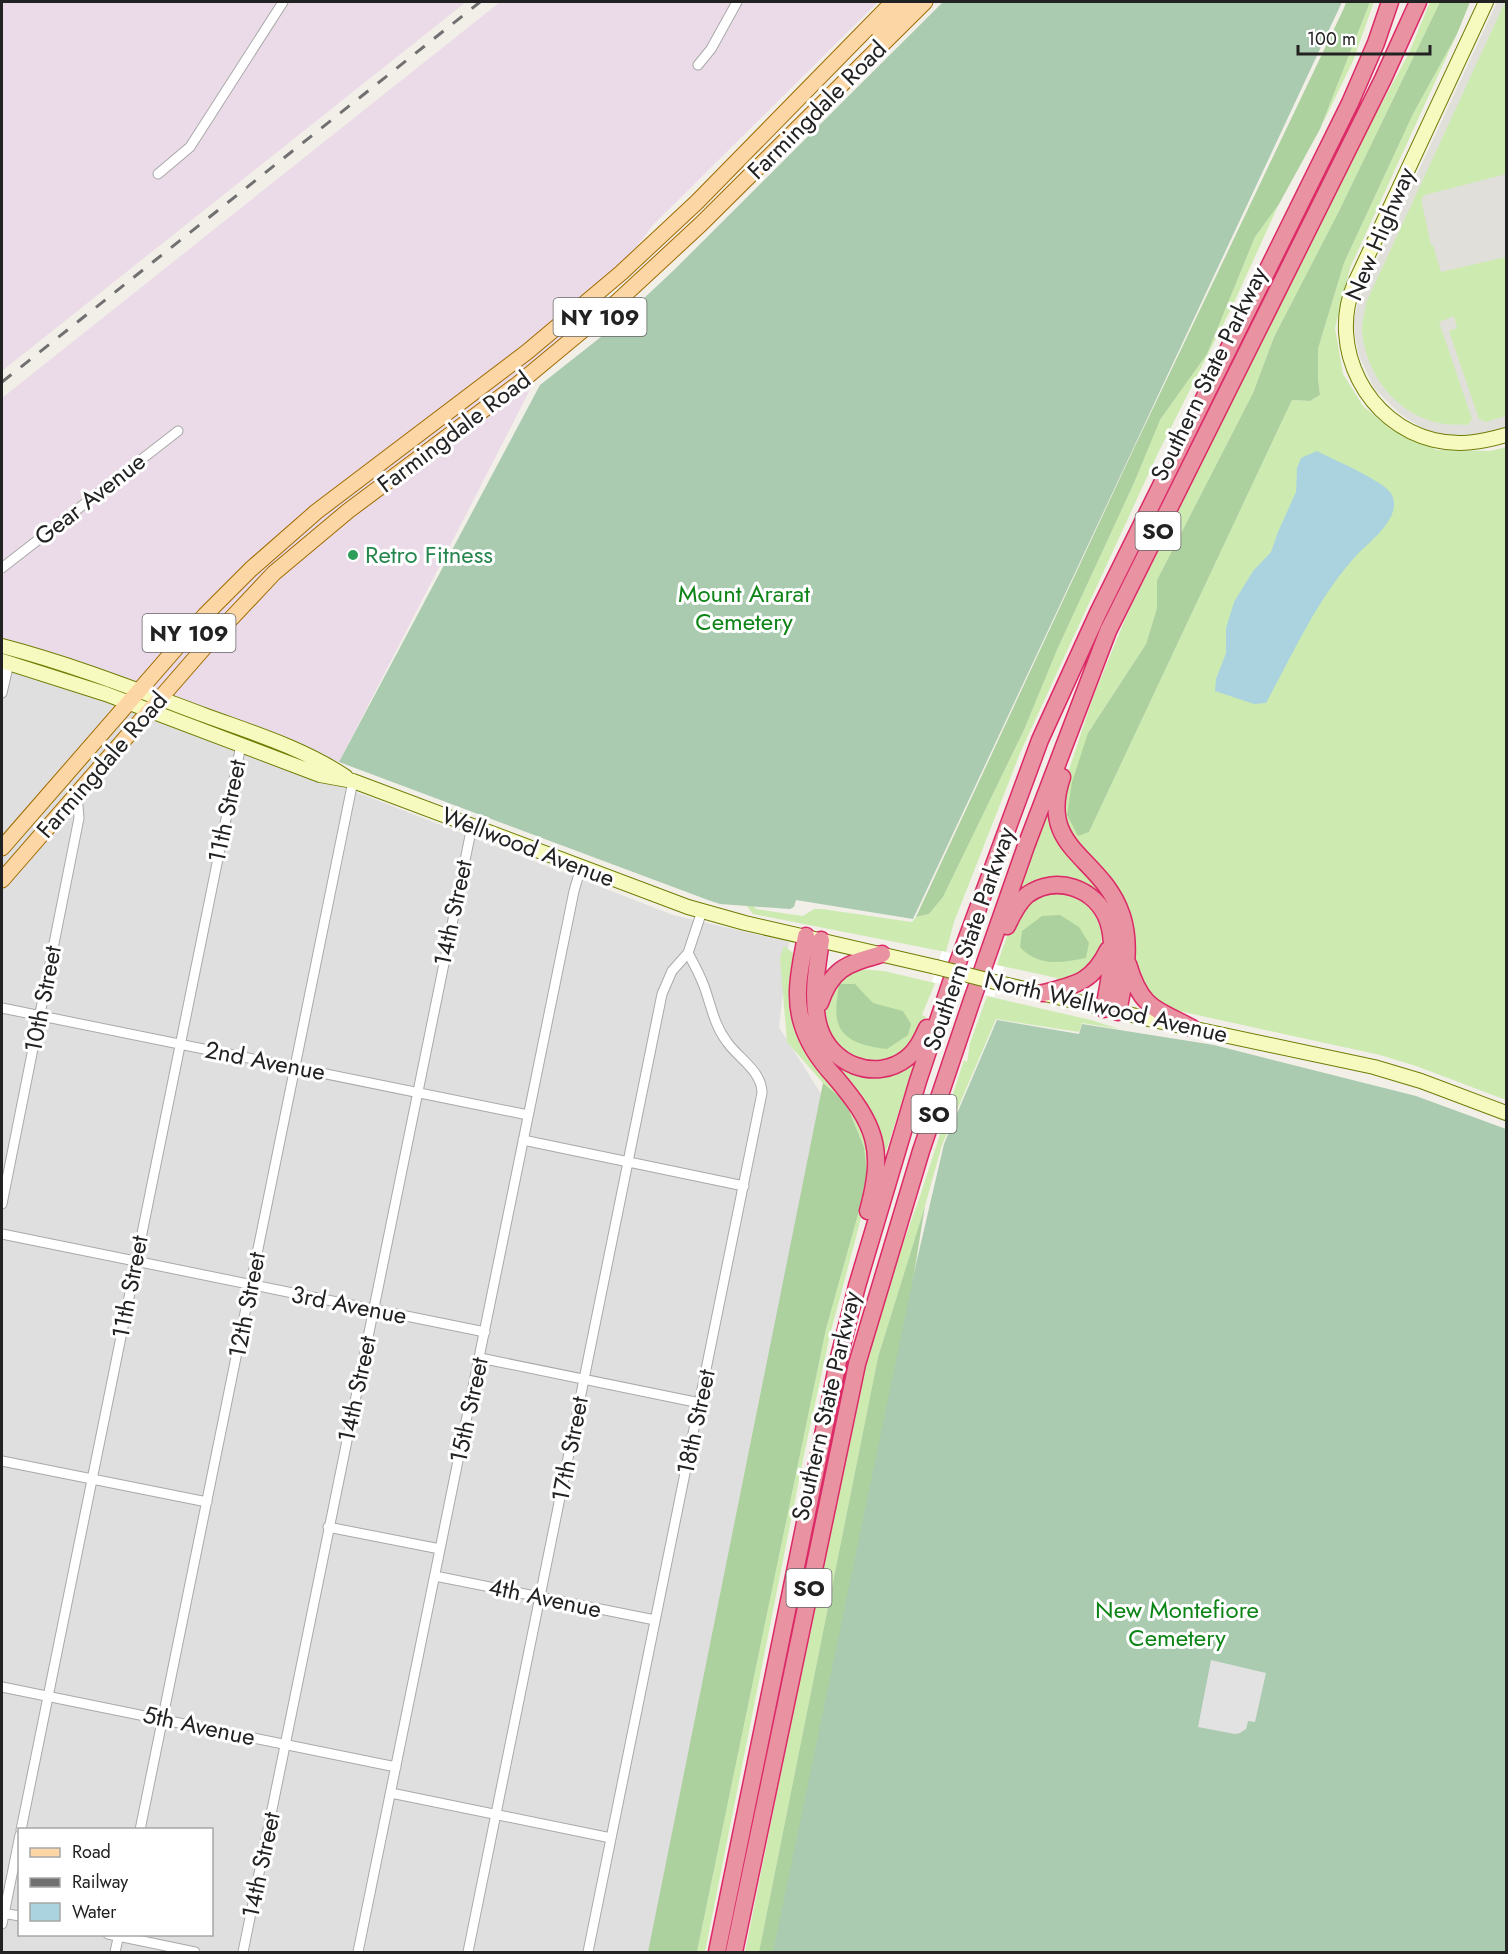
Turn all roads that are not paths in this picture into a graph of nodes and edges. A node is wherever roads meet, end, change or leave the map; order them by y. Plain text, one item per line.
1 (283, 2) edge
2 (737, 2) edge
3 (893, 2) edge
4 (911, 2) edge
5 (925, 2) edge
6 (1390, 2) edge
7 (1418, 2) edge
8 (1486, 2) edge
9 (698, 65) dead end
10 (829, 97) junction
11 (158, 174) dead end
12 (178, 430) dead end
13 (1506, 435) edge
14 (2, 568) edge
15 (2, 646) edge
16 (5, 662) edge
17 (139, 690) junction
18 (2, 693) edge
19 (160, 698) junction
20 (128, 702) junction
21 (150, 711) junction
22 (1070, 728) junction
23 (241, 745) junction
24 (353, 781) junction
25 (77, 794) junction
26 (472, 826) junction
27 (2, 848) edge
28 (581, 867) junction
29 (2, 880) edge
30 (702, 911) junction
31 (814, 938) junction
32 (1112, 944) junction
33 (688, 953) junction
34 (882, 954) junction
35 (1127, 959) junction
36 (952, 976) junction
37 (1042, 993) junction
38 (972, 1000) junction
39 (2, 1008) edge
40 (1111, 1010) junction
41 (816, 1012) junction
42 (40, 1016) junction
43 (1192, 1028) junction
44 (179, 1045) junction
45 (294, 1067) junction
46 (417, 1092) junction
47 (1506, 1113) edge
48 (528, 1115) junction
49 (523, 1140) junction
50 (629, 1162) junction
51 (744, 1186) junction
52 (2, 1204) edge
53 (2, 1234) edge
54 (136, 1261) junction
55 (251, 1285) junction
56 (857, 1286) junction
57 (373, 1309) junction
58 (485, 1332) junction
59 (480, 1358) junction
60 (585, 1379) junction
61 (700, 1402) junction
62 (2, 1461) edge
63 (92, 1479) junction
64 (207, 1502) junction
65 (328, 1527) junction
66 (440, 1549) junction
67 (435, 1576) junction
68 (540, 1597) junction
69 (655, 1620) junction
70 (2, 1687) edge
71 (47, 1696) junction
72 (163, 1719) junction
73 (285, 1744) junction
74 (396, 1767) junction
75 (391, 1792) junction
76 (496, 1814) junction
77 (21, 1828) edge
78 (140, 1828) edge
79 (611, 1838) junction
80 (18, 1844) edge
81 (3, 1913) edge
82 (18, 1916) edge
83 (2, 1924) edge
84 (119, 1936) edge
85 (115, 1953) edge
86 (195, 1953) edge
87 (243, 1953) edge
88 (358, 1953) edge
89 (468, 1953) edge
90 (588, 1953) edge
91 (717, 1953) edge
92 (734, 1953) edge

1 - 11 street
2 - 9 street
3 - 17 main road, Farmingdale Road / NY 109
4 - 10 main road
5 - 10 main road, Farmingdale Road / NY 109
6 - 36 highway, Southern State Parkway / SO
7 - 22 highway, Southern State Parkway / SO
8 - 13 main road, New Highway
10 - 19 main road, Farmingdale Road / NY 109
12 - 14 street, Gear Avenue
15 - 17 main road
16 - 18 street
16 - 20 main road
17 - 19 main road
17 - 20 main road, Farmingdale Road / NY 109
19 - 21 main road, Farmingdale Road / NY 109
19 - 24 main road
20 - 21 main road
20 - 27 main road, Farmingdale Road / NY 109
21 - 23 main road
21 - 25 main road, Farmingdale Road / NY 109
22 - 35 highway
22 - 38 highway, Southern State Parkway / SO
23 - 24 main road
23 - 44 street, 11th Street
24 - 26 main road, Wellwood Avenue
24 - 45 street, 12th Street
25 - 29 main road, Farmingdale Road / NY 109
25 - 42 street, 10th Street
26 - 28 main road, Wellwood Avenue
26 - 46 street, 14th Street
28 - 30 main road, Wellwood Avenue
28 - 48 street, 15th Street
30 - 31 main road, North Wellwood Avenue
30 - 33 street
31 - 34 main road, North Wellwood Avenue
31 - 41 highway
31 - 56 highway
32 - 37 highway
32 - 38 highway
32 - 40 highway
33 - 50 street, 17th Street
33 - 51 street, 18th Street
34 - 37 main road, North Wellwood Avenue, bridge
34 - 41 highway
35 - 40 highway
35 - 43 highway
36 - 41 highway
36 - 56 highway, Southern State Parkway / SO
37 - 40 main road, North Wellwood Avenue
38 - 92 highway, Southern State Parkway / SO
39 - 42 street, 2nd Avenue
40 - 43 main road, North Wellwood Avenue
42 - 44 street, 2nd Avenue
42 - 52 street, 10th Street
43 - 47 main road, North Wellwood Avenue
44 - 45 street, 2nd Avenue
44 - 54 street, 11th Street
45 - 46 street, 2nd Avenue
45 - 55 street, 12th Street
46 - 48 street, 2nd Avenue
46 - 57 street, 14th Street
48 - 49 street, 15th Street
49 - 50 street
49 - 58 street, 15th Street
50 - 51 street
50 - 60 street, 17th Street
51 - 61 street, 18th Street
53 - 54 street, 3rd Avenue
54 - 55 street, 3rd Avenue
54 - 63 street, 11th Street
55 - 57 street, 3rd Avenue
55 - 64 street, 12th Street
56 - 91 highway, Southern State Parkway / SO
57 - 58 street, 3rd Avenue
57 - 65 street, 14th Street
58 - 59 street, 15th Street
59 - 60 street
59 - 66 street, 15th Street
60 - 61 street
60 - 68 street, 17th Street
61 - 69 street, 18th Street
62 - 63 street
63 - 64 street
63 - 71 street, 11th Street
64 - 72 street, 12th Street
65 - 66 street
65 - 73 street, 14th Street
66 - 67 street, 15th Street
67 - 68 street, 4th Avenue
67 - 74 street, 15th Street
68 - 69 street, 4th Avenue
68 - 76 street, 17th Street
69 - 79 street, 18th Street
70 - 71 street, 5th Avenue
71 - 72 street, 5th Avenue
71 - 77 street, 11th Street
72 - 73 street, 5th Avenue
72 - 78 street, 12th Street
73 - 74 street, 5th Avenue
73 - 87 street, 14th Street
74 - 75 street, 15th Street
75 - 76 street
75 - 88 street, 15th Street
76 - 79 street
76 - 89 street, 17th Street
79 - 90 street, 18th Street
80 - 81 street
81 - 82 street
81 - 83 street
84 - 85 street
84 - 86 street

